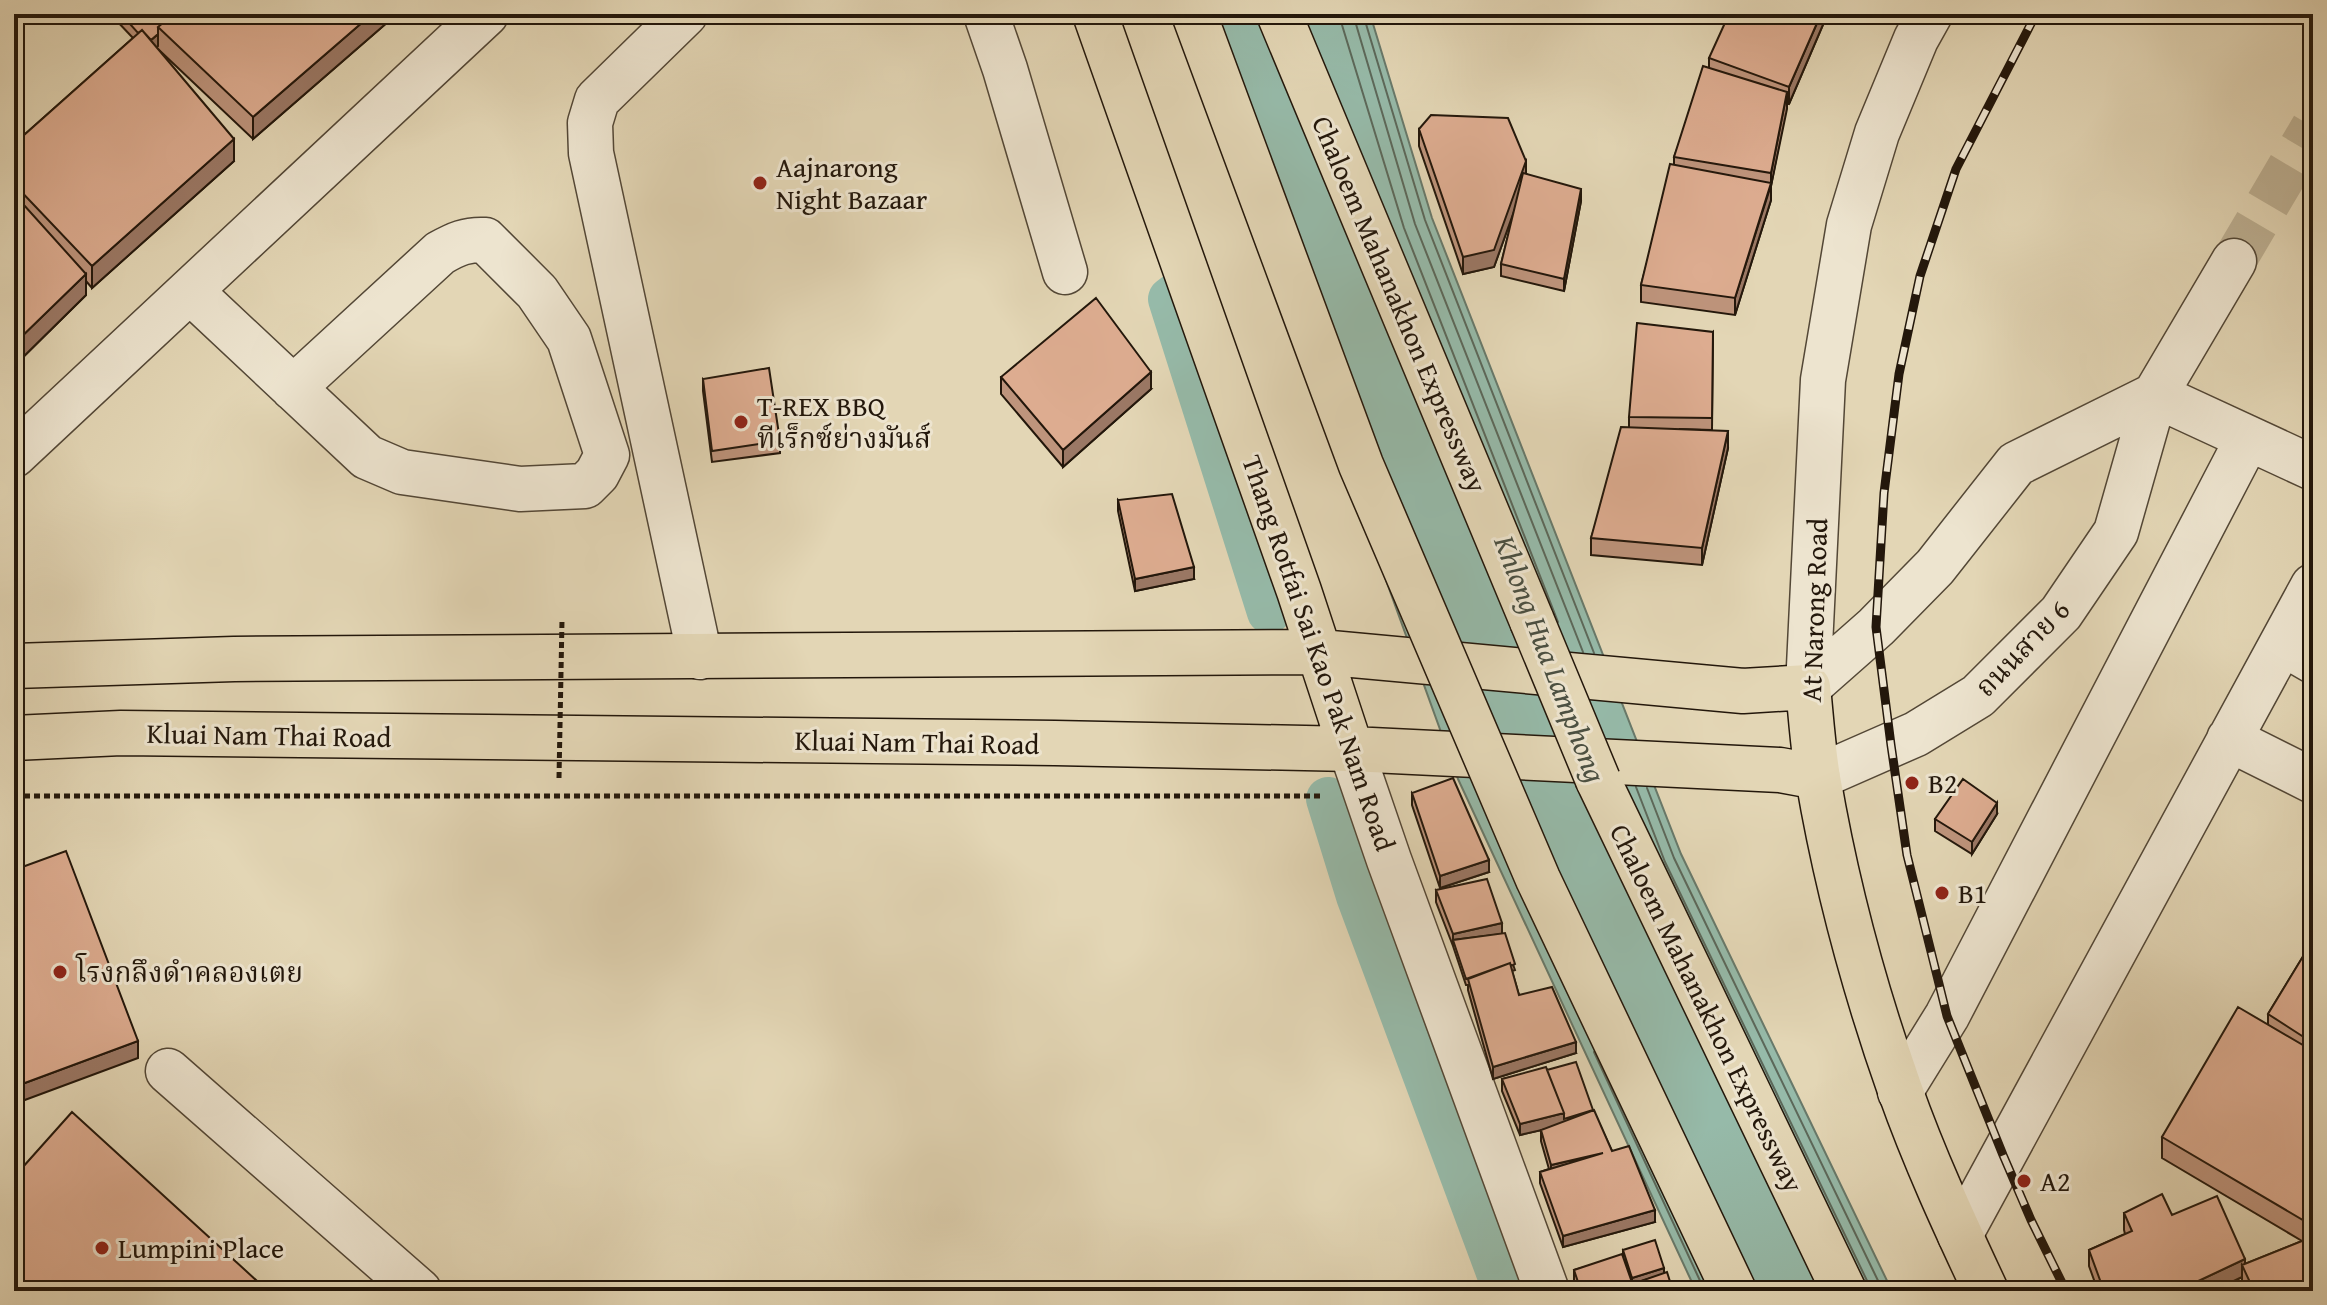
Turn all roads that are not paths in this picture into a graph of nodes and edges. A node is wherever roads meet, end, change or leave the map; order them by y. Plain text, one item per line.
1 (685, 14) edge
2 (986, 14) edge
3 (1095, 14) edge
4 (1194, 14) edge
5 (1279, 14) edge
6 (1930, 14) edge
7 (476, 17) edge
8 (2234, 261) tunnel mouth
9 (1065, 272) dead end
10 (190, 291) junction
11 (293, 388) junction
12 (2155, 395) junction
13 (2248, 438) junction
14 (14, 455) edge
15 (2313, 468) edge
16 (2313, 586) edge
17 (1320, 652) junction
18 (2297, 652) edge
19 (700, 657) junction
20 (14, 666) edge
21 (1808, 687) junction
22 (14, 738) edge
23 (2229, 739) junction
24 (1351, 749) junction
25 (1799, 773) junction
26 (2313, 781) edge
27 (168, 1071) dead end
28 (1900, 1092) junction
29 (1960, 1235) junction
30 (419, 1291) edge
31 (1547, 1291) edge
32 (1734, 1291) edge
33 (1844, 1291) edge
34 (1986, 1291) edge

1 - 19 street
2 - 9 street
3 - 17 main road, Thang Rotfai Sai Kao Pak Nam Road
4 - 32 main road, bridge
5 - 33 main road, Chaloem Mahanakhon Expressway, bridge
6 - 21 street, At Narong Road
7 - 10 street
8 - 12 street, ถนนสาย 6
10 - 11 street
10 - 14 street
11 - 11 street
12 - 13 street
12 - 21 street
12 - 25 street, ถนนสาย 6
13 - 15 street
13 - 28 street
16 - 18 street
17 - 19 main road
17 - 21 main road
17 - 24 main road, Thang Rotfai Sai Kao Pak Nam Road
18 - 23 street
19 - 20 main road
21 - 25 main road, At Narong Road
22 - 24 main road, Kluai Nam Thai Road
23 - 26 street
23 - 29 street
24 - 25 main road, Kluai Nam Thai Road
24 - 31 street, Thang Rotfai Sai Kao Pak Nam Road
25 - 28 main road, At Narong Road
27 - 30 street
28 - 29 main road, At Narong Road
29 - 34 main road, At Narong Road

